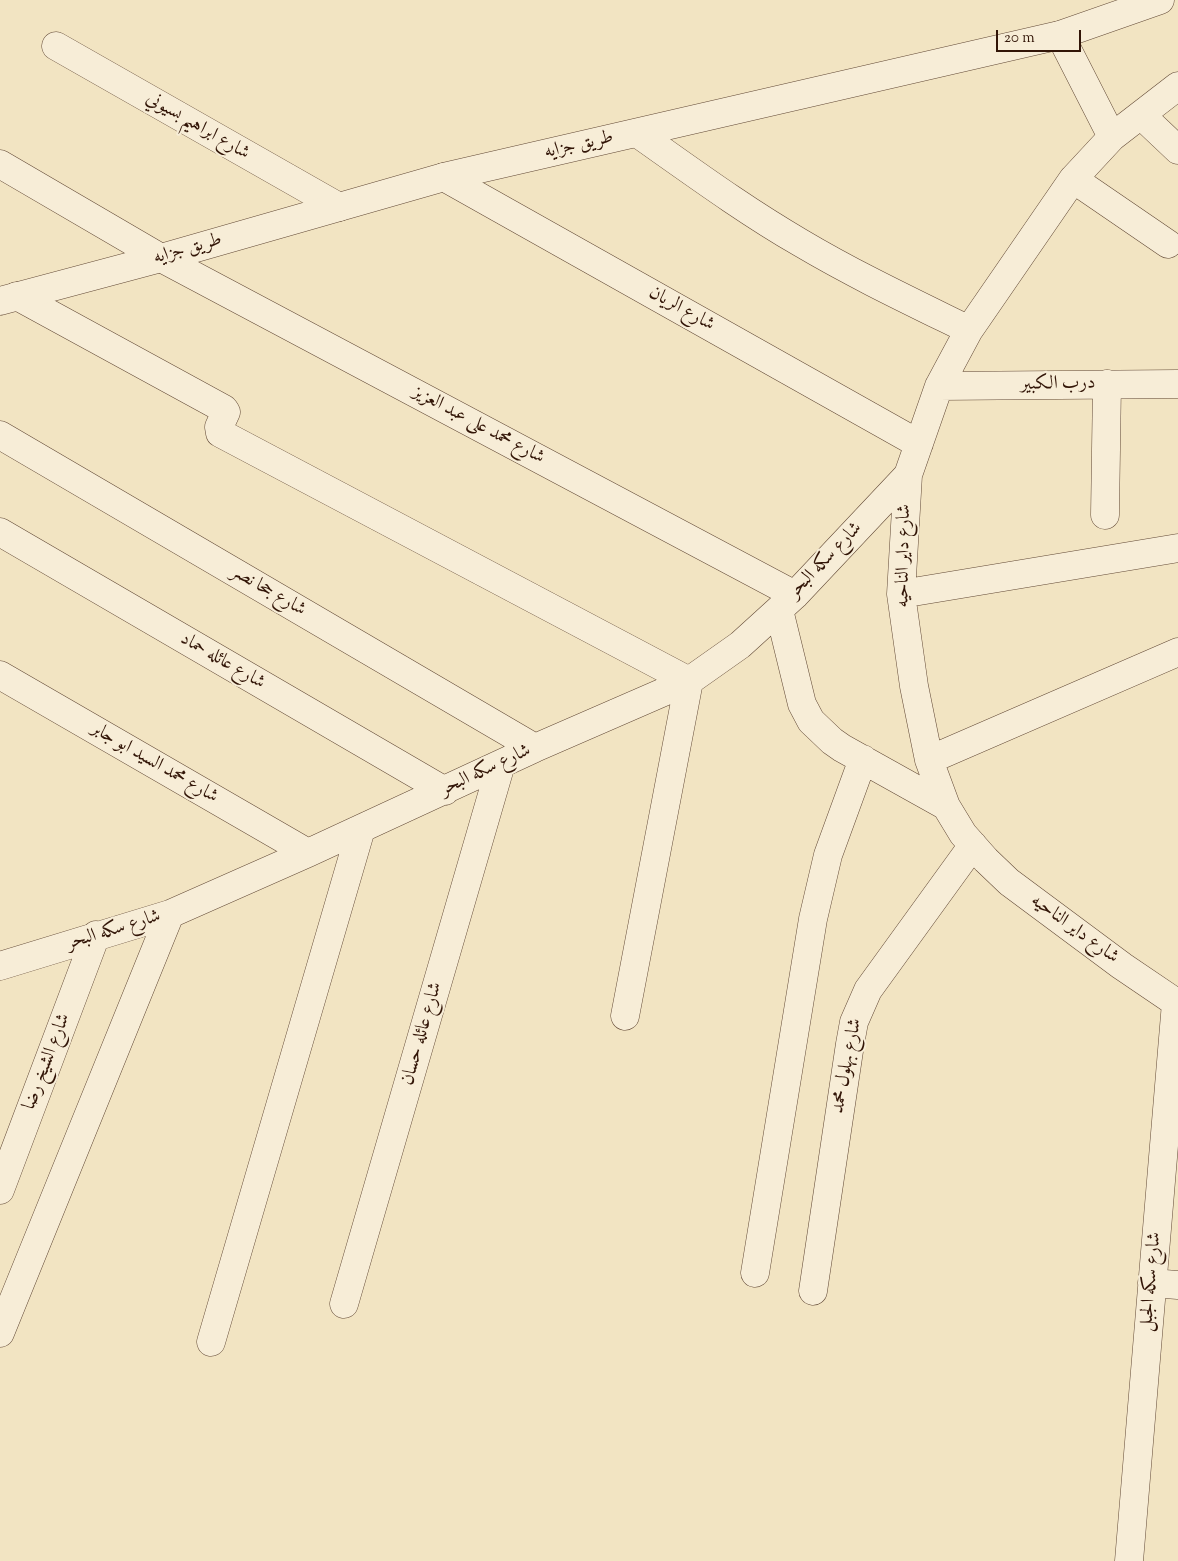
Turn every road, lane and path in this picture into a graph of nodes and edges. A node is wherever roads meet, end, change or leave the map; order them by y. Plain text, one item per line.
1 (1160, 0) edge
2 (1060, 35) junction
3 (56, 46) dead end
4 (1178, 86) edge
5 (1140, 115) junction
6 (637, 133) junction
7 (1112, 136) junction
8 (1178, 150) edge
9 (0, 164) edge
10 (444, 177) junction
11 (1073, 178) junction
12 (339, 207) junction
13 (1168, 244) dead end
14 (161, 258) junction
15 (9, 299) edge
16 (969, 330) junction
17 (1107, 384) junction
18 (1178, 384) edge
19 (939, 386) junction
20 (0, 435) edge
21 (919, 444) junction
22 (908, 475) junction
23 (1105, 515) dead end
24 (0, 532) edge
25 (1178, 548) edge
26 (901, 594) junction
27 (787, 602) junction
28 (1178, 652) edge
29 (0, 675) edge
30 (689, 681) junction
31 (535, 748) junction
32 (863, 760) junction
33 (929, 760) junction
34 (502, 764) junction
35 (445, 791) junction
36 (946, 806) junction
37 (361, 829) junction
38 (973, 845) junction
39 (308, 853) junction
40 (170, 914) junction
41 (96, 935) junction
42 (0, 966) edge
43 (1177, 1004) edge
44 (625, 1016) dead end
45 (1174, 1072) edge
46 (0, 1190) edge
47 (755, 1273) dead end
48 (1165, 1284) edge
49 (813, 1291) dead end
50 (344, 1304) dead end
51 (0, 1333) edge
52 (211, 1342) dead end
53 (1129, 1561) edge

1 - 2 street, طريق جزايه
2 - 6 street, طريق جزايه
2 - 7 street
3 - 12 street, شارع ابراهيم بسيوني
4 - 5 street, شارع داير الناحيه
5 - 7 street, شارع داير الناحيه
5 - 8 street
6 - 10 street, طريق جزايه
6 - 16 street
7 - 11 street, شارع داير الناحيه
9 - 14 street, شارع محمد على عبد العزيز
10 - 12 street, طريق جزايه
10 - 21 street, شارع الريان
11 - 13 street
11 - 16 street, شارع داير الناحيه
12 - 14 street, طريق جزايه
14 - 15 street, طريق جزايه
14 - 27 street, شارع محمد على عبد العزيز
15 - 30 street
16 - 19 street, شارع داير الناحيه
17 - 18 street, درب الكبير
17 - 19 street, درب الكبير
17 - 23 street
19 - 21 street, شارع داير الناحيه
20 - 31 street, شارع جحا نصر
21 - 22 street, شارع داير الناحيه
22 - 26 street, شارع داير الناحيه
22 - 27 street, شارع سكه البحر
24 - 35 street, شارع عائله حماد
25 - 26 street
26 - 33 street, شارع داير الناحيه
27 - 30 street, شارع سكه البحر
27 - 32 street
28 - 33 street
29 - 39 street, شارع محمد السيد ابو جابر
30 - 31 street, شارع سكه البحر
30 - 44 street
31 - 34 street, شارع سكه البحر
32 - 36 street
32 - 47 street
33 - 36 street, شارع داير الناحيه
34 - 35 street, شارع سكه البحر
34 - 50 street, شارع عائله حسان
35 - 37 street, شارع سكه البحر
36 - 38 street, شارع داير الناحيه
37 - 39 street, شارع سكه البحر
37 - 52 street
38 - 43 street, شارع داير الناحيه
38 - 49 street, شارع بهلول محمد
39 - 40 street, شارع سكه البحر
40 - 41 street, شارع سكه البحر
40 - 51 street
41 - 42 street, شارع سكه البحر
41 - 46 street, شارع الشيخ رضا
43 - 45 street, شارع سكه الجبل
45 - 48 street, شارع سكه الجبل
48 - 53 street, شارع سكه الجبل

